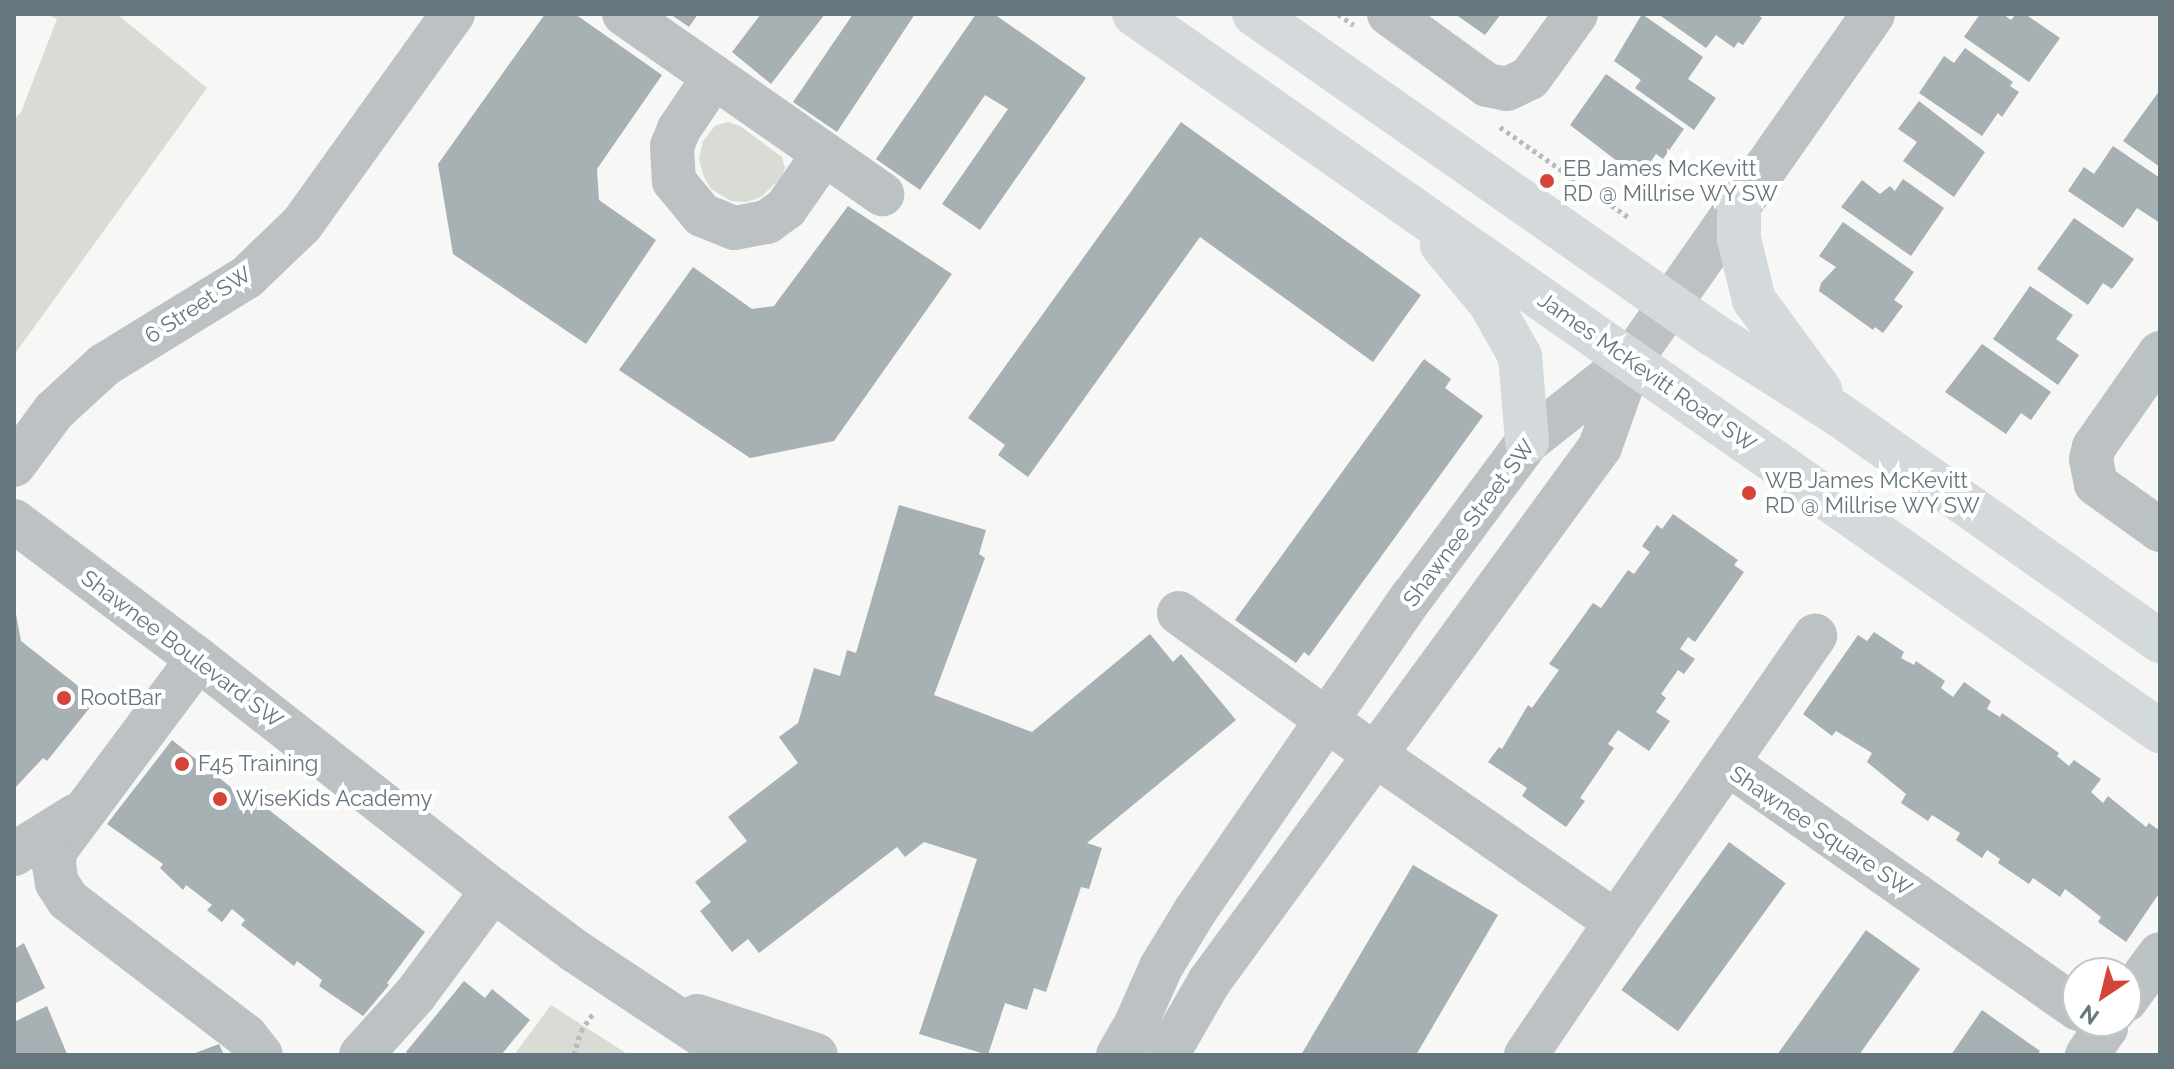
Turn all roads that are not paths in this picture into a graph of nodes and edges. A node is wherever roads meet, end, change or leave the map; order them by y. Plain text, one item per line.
1 (453, 14) edge
2 (624, 14) edge
3 (1134, 14) edge
4 (1254, 14) edge
5 (1389, 14) edge
6 (1576, 14) edge
7 (1873, 14) edge
8 (714, 77) junction
9 (824, 154) junction
10 (882, 194) dead end
11 (1408, 203) junction
12 (1739, 205) junction
13 (1669, 304) junction
14 (2160, 353) edge
15 (1631, 360) junction
16 (1838, 414) junction
17 (1527, 442) junction
18 (14, 465) edge
19 (14, 521) edge
20 (2160, 530) edge
21 (1179, 613) dead end
22 (1815, 636) dead end
23 (2160, 641) edge
24 (198, 659) junction
25 (1328, 722) junction
26 (2160, 731) edge
27 (1374, 754) junction
28 (1727, 763) junction
29 (87, 808) junction
30 (14, 854) edge
31 (493, 890) junction
32 (1616, 922) junction
33 (2160, 954) edge
34 (2142, 974) edge
35 (2062, 996) edge
36 (660, 1004) junction
37 (261, 1055) edge
38 (361, 1055) edge
39 (732, 1055) edge
40 (816, 1055) edge
41 (1118, 1055) edge
42 (1167, 1055) edge
43 (1526, 1055) edge

1 - 18 street, 6 Street SW
2 - 8 street
3 - 11 main road, James McKevitt Road SW
4 - 13 main road
5 - 6 street
7 - 12 street
8 - 9 street
8 - 9 street
9 - 10 street
11 - 15 main road, James McKevitt Road SW
11 - 17 main road
12 - 13 street
12 - 16 main road
13 - 15 street
13 - 16 main road
14 - 20 street
15 - 17 street, Shawnee Street SW
15 - 26 main road, James McKevitt Road SW
15 - 27 street
16 - 23 main road
17 - 25 street, Shawnee Street SW
19 - 24 street, Shawnee Boulevard SW
21 - 25 street
22 - 28 street
24 - 29 street
24 - 31 street, Shawnee Boulevard SW
25 - 27 street
25 - 41 street, Shawnee Street SW
27 - 32 street
27 - 42 street
28 - 32 street, Shawnee Square SW
28 - 35 street, Shawnee Square SW
29 - 30 street
29 - 37 street
31 - 36 street, Shawnee Boulevard SW
31 - 38 street
32 - 43 street, Shawnee Square SW
33 - 34 street
36 - 39 street, Shawnee Boulevard SW
36 - 40 street, Shawnee Boulevard SW

